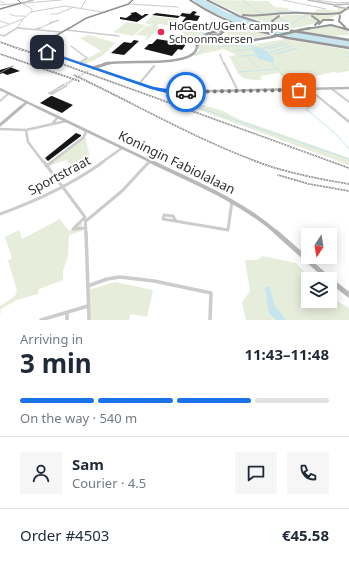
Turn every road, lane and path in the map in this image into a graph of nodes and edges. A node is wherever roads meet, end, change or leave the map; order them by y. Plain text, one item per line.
1 (17, 0) edge
2 (33, 0) edge
3 (58, 0) edge
4 (62, 0) edge
5 (86, 0) edge
6 (133, 0) edge
7 (190, 0) edge
8 (207, 0) edge
9 (283, 0) edge
10 (308, 0) edge
11 (0, 1) edge
12 (317, 1) edge
13 (193, 2) junction
14 (21, 3) junction
15 (346, 3) joint
16 (5, 4) junction
17 (129, 4) junction
18 (0, 5) edge
19 (349, 6) edge
20 (57, 7) junction
21 (74, 7) junction
22 (178, 7) dead end
23 (81, 8) junction
24 (0, 9) edge
25 (47, 9) junction
26 (225, 9) junction
27 (326, 9) dead end
28 (31, 12) junction
29 (102, 12) junction
30 (8, 14) dead end
31 (51, 14) junction
32 (340, 15) junction
33 (26, 16) junction
34 (51, 17) dead end
35 (329, 19) junction
36 (21, 20) junction
37 (333, 20) junction
38 (0, 21) edge
39 (9, 21) dead end
40 (324, 22) junction
41 (4, 23) junction
42 (9, 24) junction
43 (48, 24) dead end
44 (315, 25) junction
45 (310, 27) junction
46 (0, 28) edge
47 (18, 28) junction
48 (286, 28) junction
49 (36, 29) junction
50 (67, 30) junction
51 (222, 30) junction
52 (299, 30) junction
53 (349, 30) edge
54 (258, 31) junction
55 (61, 32) junction
56 (0, 35) edge
57 (219, 35) junction
58 (119, 36) dead end
59 (212, 36) junction
60 (270, 36) junction
61 (349, 38) edge
62 (203, 39) junction
63 (178, 40) dead end
64 (229, 40) junction
65 (300, 40) junction
66 (197, 41) junction
67 (242, 41) junction
68 (64, 45) dead end
69 (71, 46) dead end
70 (349, 48) edge
71 (40, 49) junction
72 (51, 54) junction
73 (220, 54) dead end
74 (78, 63) junction
75 (154, 66) dead end
76 (93, 68) junction
77 (90, 70) tunnel mouth
78 (139, 84) junction
79 (63, 85) tunnel mouth
80 (66, 86) tunnel mouth
81 (349, 88) edge
82 (0, 89) edge
83 (332, 89) junction
84 (310, 90) junction
85 (238, 91) junction
86 (9, 93) junction
87 (0, 101) edge
88 (27, 102) junction
89 (349, 102) edge
90 (58, 117) junction
91 (67, 121) junction
92 (349, 122) edge
93 (0, 124) edge
94 (52, 125) junction
95 (0, 129) edge
96 (26, 130) junction
97 (87, 130) junction
98 (122, 147) junction
99 (150, 161) junction
100 (46, 166) junction
101 (63, 187) junction
102 (232, 201) junction
103 (0, 214) edge
104 (85, 219) junction
105 (176, 221) dead end
106 (86, 228) junction
107 (320, 272) edge
108 (88, 286) junction
109 (337, 286) edge
110 (349, 295) edge
111 (88, 306) junction
112 (67, 312) junction
113 (41, 320) edge
114 (67, 320) edge
115 (89, 320) edge
116 (210, 320) edge

1 - 14 street
2 - 14 street
3 - 4 street
3 - 14 street
3 - 20 street
5 - 23 street
6 - 17 street
7 - 13 highway
8 - 26 highway
8 - 61 highway
9 - 27 street
10 - 12 street
10 - 19 street, bridge
11 - 16 street
12 - 15 street
12 - 19 street
13 - 51 highway
13 - 65 highway
14 - 16 street
14 - 24 street
14 - 28 street
15 - 19 street
16 - 18 street
17 - 22 street
17 - 29 street
17 - 50 street
19 - 32 highway
20 - 21 street
20 - 25 street
21 - 23 street
21 - 31 street
23 - 29 street
25 - 28 street
25 - 31 street
26 - 32 highway
26 - 48 highway
28 - 33 street
29 - 55 street
30 - 33 street
31 - 34 street
32 - 35 highway
32 - 37 highway
32 - 53 highway
33 - 36 street
35 - 37 highway
35 - 40 highway
36 - 42 street
36 - 47 street
37 - 40 highway
38 - 41 street
39 - 41 street
40 - 44 highway
40 - 45 highway
41 - 42 street
42 - 46 street
43 - 49 street
44 - 48 highway
44 - 52 highway
45 - 52 highway
45 - 53 highway
47 - 49 street
47 - 56 street
48 - 61 highway
49 - 55 street
50 - 58 street
50 - 71 street
51 - 57 highway
51 - 66 highway
52 - 60 highway, bridge
54 - 57 highway
54 - 65 highway
54 - 67 highway
55 - 71 street
57 - 59 main road
57 - 59 main road
57 - 64 highway
57 - 67 highway
59 - 62 main road
59 - 66 main road
60 - 64 highway
60 - 67 highway
62 - 64 highway
62 - 66 main road
63 - 66 street
65 - 70 highway
66 - 76 main road
68 - 72 street
69 - 74 street
71 - 72 street
72 - 74 street
73 - 85 street
74 - 76 street
75 - 78 street
76 - 77 street
76 - 78 street
78 - 85 street
79 - 80 street
81 - 83 street
82 - 86 street, Koningin Fabiolalaan
83 - 84 street
83 - 89 street
84 - 85 street
84 - 92 street
86 - 87 street
86 - 88 street, Koningin Fabiolalaan
88 - 90 street, Koningin Fabiolalaan
88 - 93 street
90 - 91 street, Koningin Fabiolalaan
90 - 94 street
91 - 94 street
91 - 97 street, Koningin Fabiolalaan
94 - 96 street
95 - 96 street
96 - 100 street
97 - 98 street, Koningin Fabiolalaan
97 - 100 street
98 - 99 street, Koningin Fabiolalaan
98 - 101 street, Sportstraat
99 - 102 street, Koningin Fabiolalaan
99 - 104 street
100 - 101 street
101 - 103 street, Sportstraat
101 - 104 street
102 - 105 street
102 - 107 street, Koningin Fabiolalaan
104 - 106 street
104 - 106 street
106 - 108 street
108 - 111 street
108 - 116 street
109 - 110 street, Koningin Fabiolalaan
111 - 112 street
111 - 115 street
112 - 113 street
112 - 114 street

